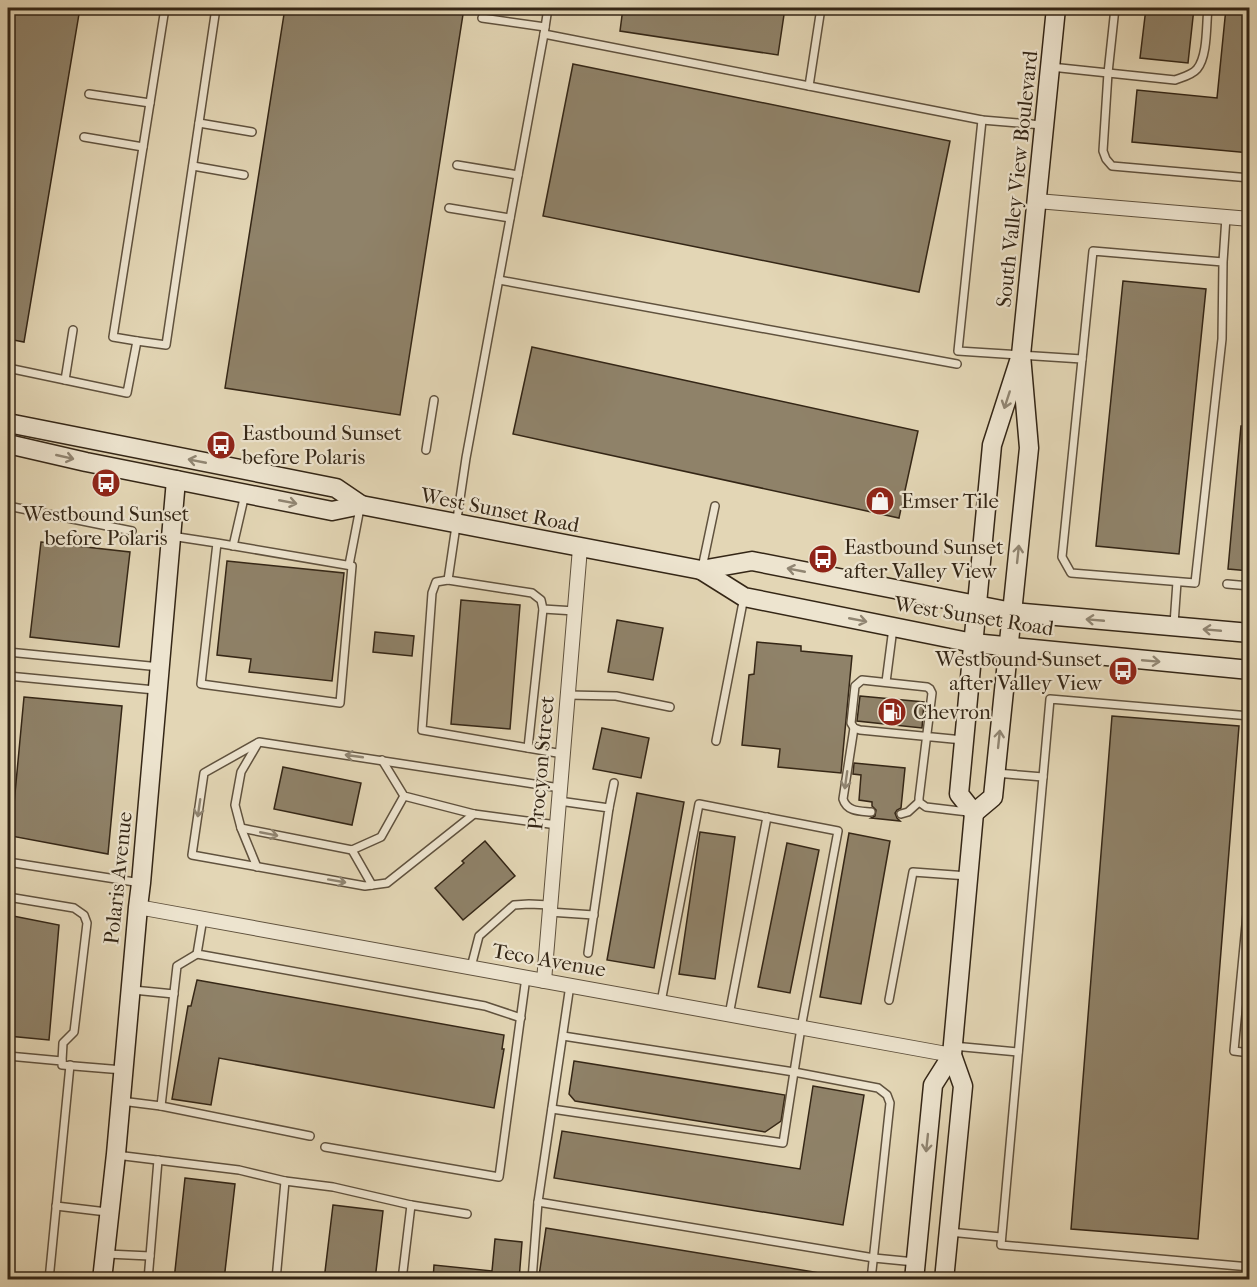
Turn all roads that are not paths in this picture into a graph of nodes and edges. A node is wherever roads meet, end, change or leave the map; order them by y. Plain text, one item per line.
1 (165, 8) edge
2 (216, 8) edge
3 (548, 8) edge
4 (821, 8) edge
5 (1056, 8) edge
6 (1115, 8) edge
7 (1208, 8) edge
8 (482, 18) dead end
9 (544, 31) junction
10 (1050, 66) junction
11 (1108, 73) junction
12 (809, 86) junction
13 (89, 94) dead end
14 (150, 103) junction
15 (982, 120) junction
16 (199, 123) junction
17 (1045, 125) junction
18 (252, 132) dead end
19 (84, 137) dead end
20 (143, 147) junction
21 (457, 165) dead end
22 (192, 166) junction
23 (244, 175) dead end
24 (518, 175) junction
25 (1250, 178) edge
26 (1037, 201) junction
27 (449, 208) dead end
28 (1226, 217) junction
29 (510, 218) junction
30 (1250, 219) edge
31 (1223, 262) junction
32 (499, 280) junction
33 (72, 330) dead end
34 (137, 341) junction
35 (1022, 355) junction
36 (1082, 359) junction
37 (957, 364) dead end
38 (8, 368) edge
39 (65, 380) junction
40 (434, 400) dead end
41 (8, 417) edge
42 (8, 423) edge
43 (79, 437) junction
44 (8, 444) edge
45 (426, 450) dead end
46 (176, 480) junction
47 (245, 494) junction
48 (361, 506) junction
49 (715, 506) dead end
50 (8, 507) edge
51 (458, 525) junction
52 (132, 531) dead end
53 (171, 536) junction
54 (217, 543) junction
55 (233, 546) junction
56 (580, 548) junction
57 (349, 565) junction
58 (701, 570) junction
59 (448, 580) junction
60 (1178, 582) junction
61 (1227, 584) dead end
62 (1250, 586) edge
63 (744, 597) junction
64 (977, 606) junction
65 (543, 609) junction
66 (574, 611) junction
67 (1012, 612) junction
68 (893, 627) junction
69 (1174, 627) junction
70 (1250, 633) edge
71 (973, 644) junction
72 (1009, 648) junction
73 (8, 652) edge
74 (160, 667) junction
75 (1250, 670) edge
76 (8, 676) edge
77 (886, 682) junction
78 (158, 690) junction
79 (568, 695) junction
80 (670, 707) dead end
81 (1250, 716) edge
82 (854, 728) junction
83 (927, 736) junction
84 (964, 740) junction
85 (716, 741) dead end
86 (259, 742) junction
87 (528, 748) junction
88 (562, 754) junction
89 (382, 760) junction
90 (996, 773) junction
91 (1043, 777) junction
92 (614, 783) dead end
93 (559, 795) junction
94 (404, 796) junction
95 (919, 802) junction
96 (609, 807) junction
97 (871, 812) dead end
98 (974, 813) junction
99 (474, 814) junction
100 (901, 814) dead end
101 (767, 817) junction
102 (557, 825) junction
103 (241, 828) junction
104 (352, 850) junction
105 (8, 862) edge
106 (257, 867) junction
107 (968, 876) junction
108 (141, 883) junction
109 (1250, 883) edge
110 (372, 885) junction
111 (8, 897) edge
112 (138, 907) junction
113 (550, 908) junction
114 (594, 915) junction
115 (203, 918) junction
116 (588, 952) dead end
117 (197, 954) junction
118 (471, 967) junction
119 (526, 977) junction
120 (544, 981) junction
121 (570, 986) junction
122 (130, 990) junction
123 (174, 994) junction
124 (889, 1000) dead end
125 (662, 1002) junction
126 (729, 1015) junction
127 (521, 1018) junction
128 (801, 1028) junction
129 (563, 1036) junction
130 (953, 1051) junction
131 (1018, 1052) junction
132 (1250, 1053) edge
133 (8, 1056) edge
134 (62, 1061) junction
135 (70, 1065) junction
136 (123, 1070) junction
137 (794, 1072) junction
138 (120, 1101) junction
139 (161, 1106) junction
140 (552, 1109) junction
141 (310, 1136) dead end
142 (325, 1147) dead end
143 (116, 1155) junction
144 (158, 1160) junction
145 (285, 1181) junction
146 (538, 1202) junction
147 (411, 1205) junction
148 (56, 1206) junction
149 (110, 1212) junction
150 (466, 1214) dead end
151 (949, 1232) junction
152 (1001, 1237) junction
153 (106, 1254) junction
154 (150, 1256) junction
155 (874, 1258) junction
156 (1250, 1267) edge
157 (915, 1271) edge
158 (49, 1280) edge
159 (102, 1280) edge
160 (148, 1280) edge
161 (276, 1280) edge
162 (402, 1280) edge
163 (532, 1280) edge
164 (871, 1280) edge
165 (944, 1280) edge

1 - 14 lane
2 - 16 lane
3 - 9 lane
4 - 12 lane
5 - 10 main road, South Valley View Boulevard
6 - 11 lane
7 - 11 lane
8 - 9 lane
9 - 12 lane
9 - 24 lane
10 - 11 lane
10 - 17 main road, South Valley View Boulevard
11 - 25 lane
12 - 15 lane
13 - 14 lane
14 - 20 lane
15 - 17 lane
15 - 35 lane
16 - 18 lane
16 - 22 lane
17 - 26 main road, South Valley View Boulevard
19 - 20 lane
20 - 34 lane
21 - 24 lane
22 - 23 lane
22 - 34 lane
24 - 29 lane
26 - 28 street
26 - 35 main road, South Valley View Boulevard
27 - 29 lane
28 - 30 street
28 - 31 lane
29 - 32 lane
31 - 36 lane
31 - 60 lane
32 - 37 lane
32 - 51 lane
33 - 39 lane
34 - 39 lane
35 - 36 lane
35 -> 64 main road, South Valley View Boulevard
67 -> 35 main road, South Valley View Boulevard
36 - 60 lane
38 - 39 lane
40 - 45 lane
41 - 43 main road
42 - 43 main road, West Sunset Road
48 -> 43 main road, West Sunset Road
44 -> 46 main road, West Sunset Road
46 - 47 main road, West Sunset Road
46 - 53 main road, Polaris Avenue
47 -> 48 main road, West Sunset Road
47 - 55 lane
48 - 51 main road, West Sunset Road
48 - 57 lane
49 - 58 lane
50 - 52 lane
51 - 56 main road, West Sunset Road
51 - 59 lane
53 - 54 lane
53 - 74 main road, Polaris Avenue
54 - 55 lane
54 - 57 lane
55 - 57 lane
56 - 58 main road, West Sunset Road
56 - 66 street, Procyon Street
58 - 63 main road, West Sunset Road
64 -> 58 main road, West Sunset Road
59 - 65 lane
59 - 87 lane
60 - 69 lane
61 - 62 lane
63 -> 68 main road, West Sunset Road
63 - 85 lane
64 - 67 main road, West Sunset Road
64 - 71 main road, South Valley View Boulevard
65 - 66 lane
65 - 87 lane
66 - 79 street, Procyon Street
69 -> 67 main road, West Sunset Road
67 - 72 main road, South Valley View Boulevard
68 - 71 main road, West Sunset Road
68 - 77 lane
70 -> 69 main road, West Sunset Road
71 - 72 main road, West Sunset Road
71 - 84 main road, South Valley View Boulevard
72 -> 75 main road, West Sunset Road
90 -> 72 main road, South Valley View Boulevard
73 - 74 lane
74 - 78 main road, Polaris Avenue
76 - 78 lane
77 - 82 lane
77 - 83 lane
78 - 108 main road, Polaris Avenue
79 - 80 lane
79 - 88 street, Procyon Street
81 - 91 lane
82 - 83 lane
82 -> 97 lane
83 - 84 lane
83 - 95 lane
84 - 98 main road, South Valley View Boulevard
89 -> 86 lane
86 - 103 lane
86 -> 106 lane
87 - 88 lane
88 - 93 street, Procyon Street
89 - 93 lane
89 - 94 lane
90 - 91 lane
90 - 98 main road, South Valley View Boulevard
91 - 131 lane
92 - 96 lane
93 - 96 lane
93 - 102 street, Procyon Street
94 - 99 lane
94 - 104 lane
95 - 98 lane
95 - 100 lane
96 - 114 lane
98 - 107 main road
99 - 102 lane
99 - 110 lane
101 - 125 lane
101 - 126 lane
101 - 128 lane
102 - 113 street, Procyon Street
103 -> 104 lane
103 - 106 lane
104 - 110 lane
105 - 108 lane
106 -> 110 lane
107 - 124 lane
107 - 130 main road
108 - 112 main road, Polaris Avenue
109 - 132 lane
111 - 134 lane
112 - 115 street, Teco Avenue
112 - 122 main road, Polaris Avenue
113 - 114 lane
113 - 118 lane
113 - 120 street, Procyon Street
114 - 116 lane
115 - 117 lane
115 - 118 street, Teco Avenue
117 - 123 lane
117 - 127 lane
118 - 119 street, Teco Avenue
119 - 120 street, Teco Avenue
119 - 127 lane
120 - 121 street, Teco Avenue
121 - 125 street, Teco Avenue
121 - 129 lane
122 - 123 lane
122 - 136 main road, Polaris Avenue
123 - 139 lane
125 - 126 street, Teco Avenue
126 - 128 street, Teco Avenue
127 - 142 lane
128 - 130 street, Teco Avenue
128 - 137 lane
129 - 137 lane
129 - 140 lane
130 - 131 lane
130 - 151 main road
130 -> 157 main road
131 - 152 lane
133 - 134 lane
134 - 135 lane
135 - 136 lane
135 - 148 lane
136 - 138 main road, Polaris Avenue
137 - 140 lane
137 - 155 lane
138 - 139 lane
138 - 143 main road, Polaris Avenue
139 - 141 lane
140 - 146 lane
143 - 144 lane
143 - 149 main road, Polaris Avenue
144 - 145 lane
144 - 154 lane
145 - 147 lane
145 - 161 lane
146 - 155 lane
146 - 163 lane
147 - 150 lane
147 - 162 lane
148 - 149 lane
148 - 158 lane
149 - 153 main road, Polaris Avenue
151 - 152 lane
151 - 165 main road
152 - 156 lane
153 - 154 lane
153 - 159 main road, Polaris Avenue
154 - 160 lane
155 - 157 lane
155 - 164 lane

